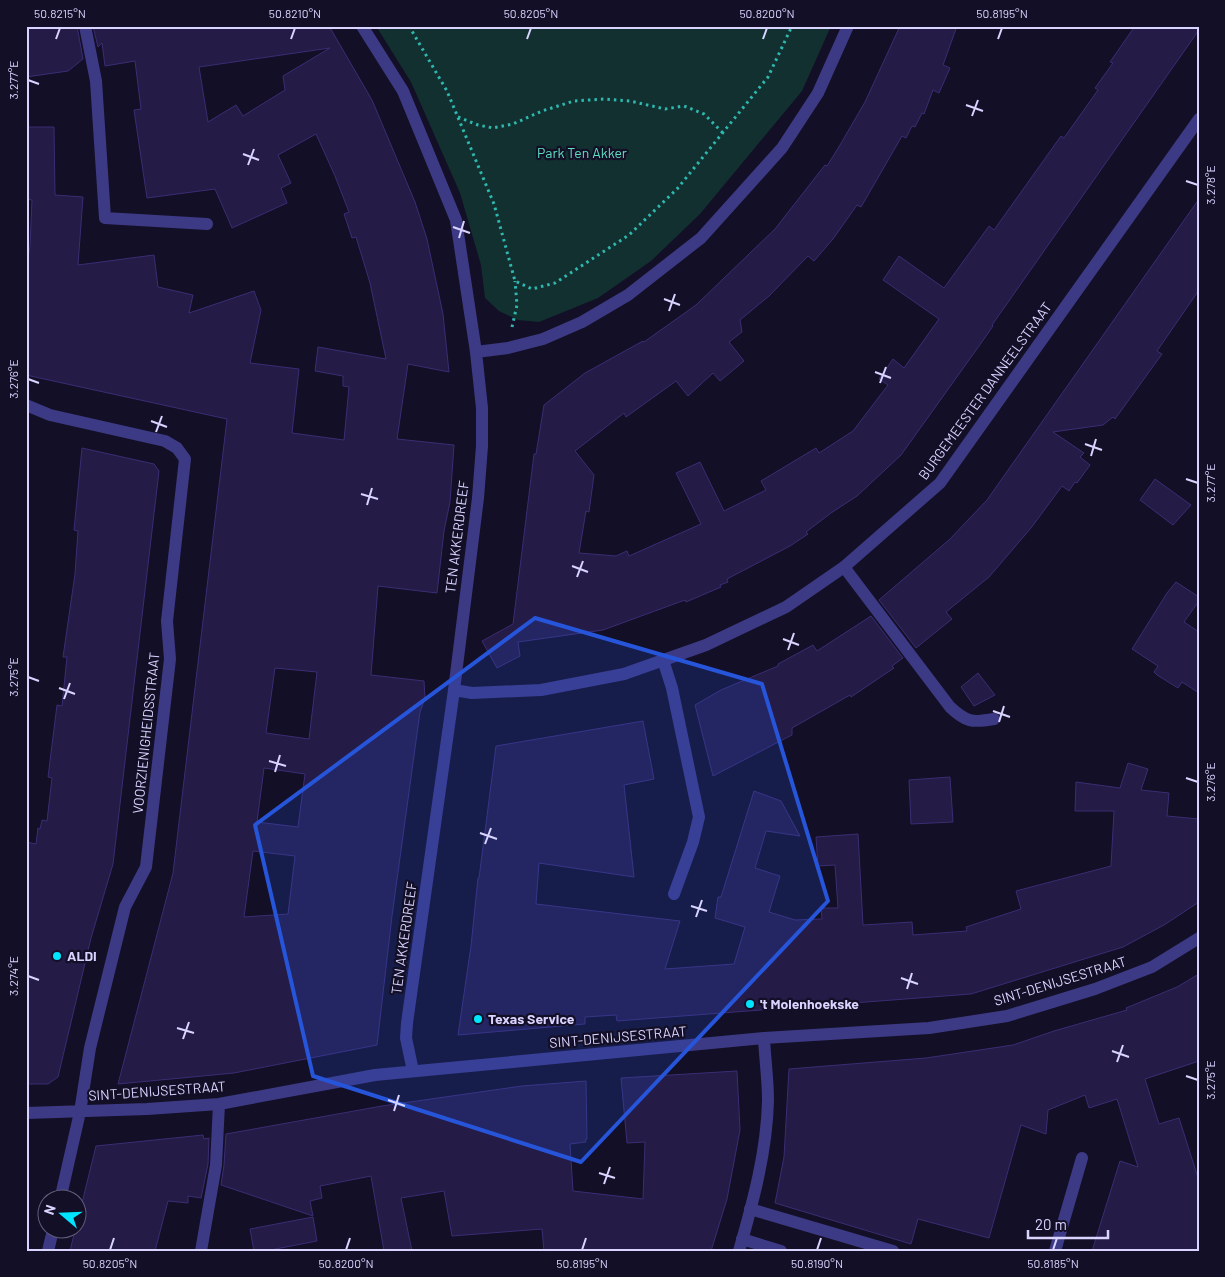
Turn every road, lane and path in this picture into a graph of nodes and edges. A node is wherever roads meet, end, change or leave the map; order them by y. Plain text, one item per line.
1 (85, 26) edge
2 (362, 26) edge
3 (409, 26) edge
4 (792, 26) edge
5 (848, 26) edge
6 (457, 117) junction
7 (1199, 119) edge
8 (723, 133) junction
9 (207, 224) dead end
10 (514, 281) junction
11 (508, 348) junction
12 (476, 352) junction
13 (26, 404) edge
14 (844, 567) junction
15 (663, 660) junction
16 (454, 690) junction
17 (994, 719) dead end
18 (674, 894) dead end
19 (1199, 938) edge
20 (764, 1038) junction
21 (413, 1071) junction
22 (219, 1104) junction
23 (80, 1112) junction
24 (26, 1113) edge
25 (1082, 1158) dead end
26 (62, 1190) edge
27 (750, 1209) junction
28 (740, 1245) edge
29 (200, 1251) edge
30 (781, 1251) edge
31 (893, 1251) edge
32 (1055, 1251) edge

1 - 9 street
2 - 12 street, TEN AKKERDREEF
3 - 6 path
4 - 8 path
5 - 11 street
6 - 8 path
6 - 10 path
7 - 14 street, BURGEMEESTER DANNEELSTRAAT
8 - 10 path
10 - 11 path
11 - 12 street
12 - 16 street, TEN AKKERDREEF
13 - 23 street, VOORZIENIGHEIDSSTRAAT
14 - 15 street, BURGEMEESTER DANNEELSTRAAT
14 - 17 street
15 - 16 street, BURGEMEESTER DANNEELSTRAAT
15 - 18 street
16 - 21 street, TEN AKKERDREEF
19 - 20 street, SINT-DENIJSESTRAAT
20 - 21 street, SINT-DENIJSESTRAAT
20 - 27 street
21 - 22 street, SINT-DENIJSESTRAAT
22 - 23 street, SINT-DENIJSESTRAAT
22 - 29 street
23 - 24 street, SINT-DENIJSESTRAAT
23 - 26 street
25 - 32 street
27 - 28 street
27 - 31 street
28 - 30 street

